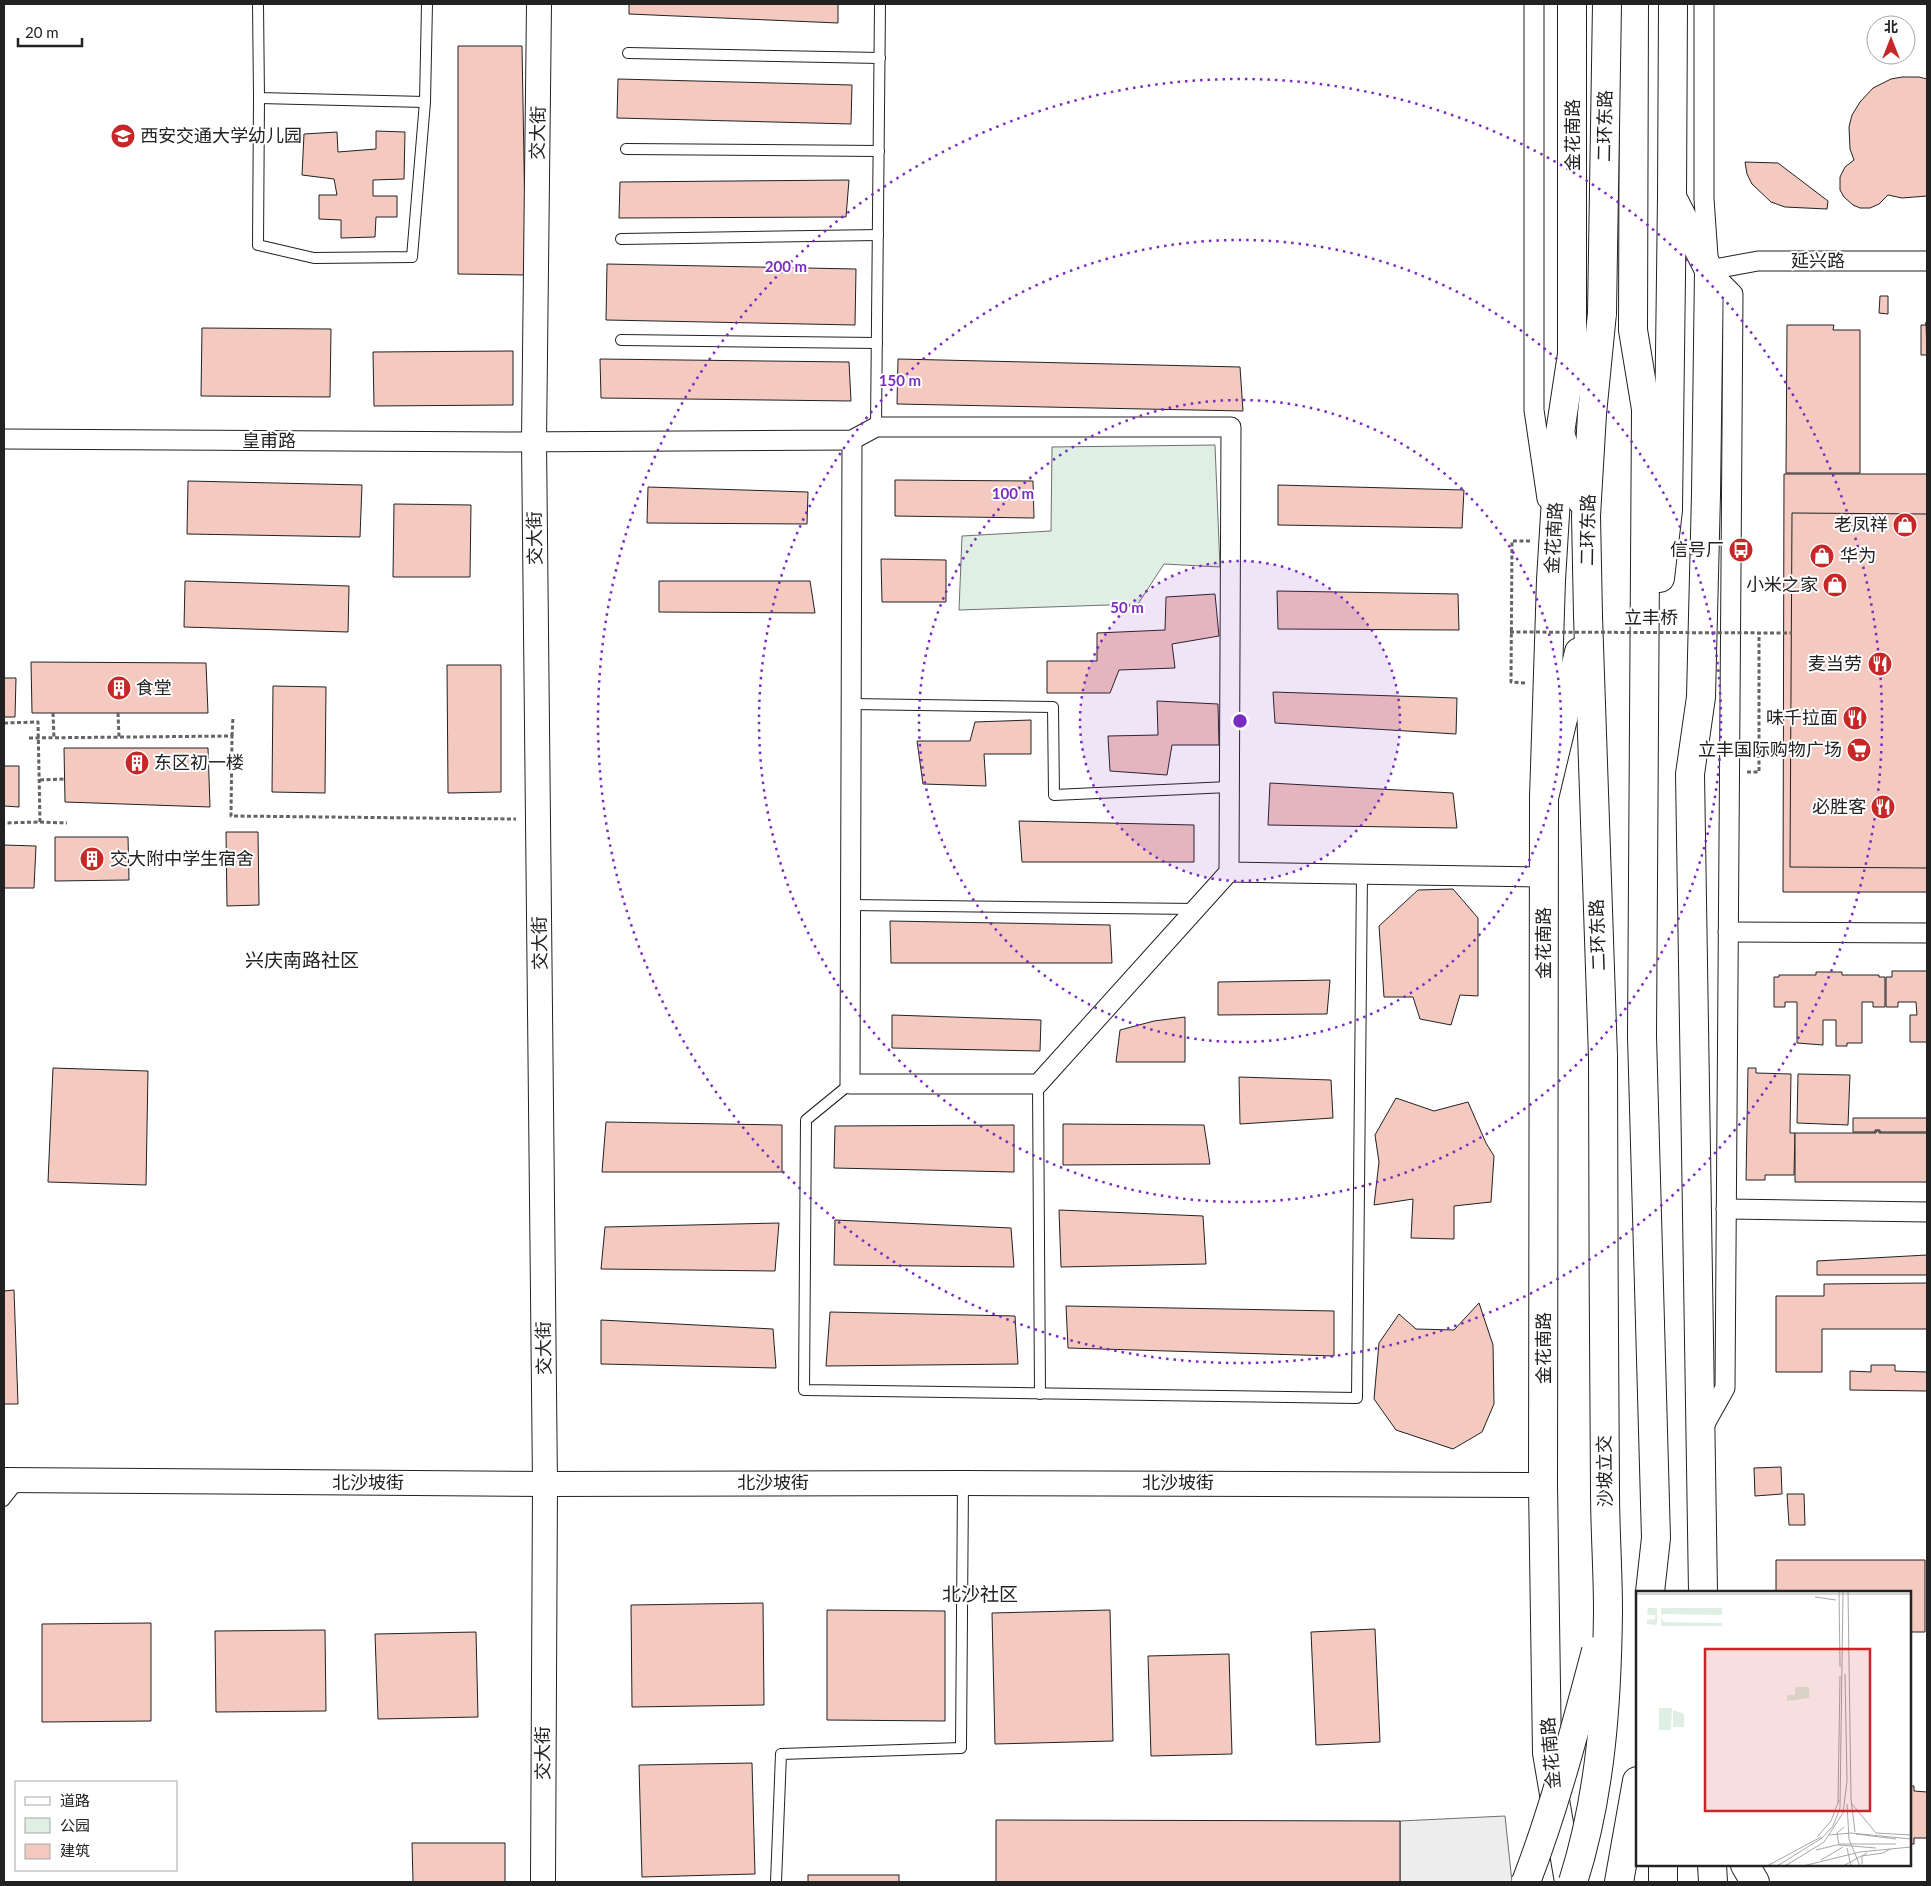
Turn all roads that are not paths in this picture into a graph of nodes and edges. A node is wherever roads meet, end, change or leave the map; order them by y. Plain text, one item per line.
1 (258, 4) edge
2 (427, 4) edge
3 (539, 4) edge
4 (880, 4) edge
5 (1534, 4) edge
6 (1572, 4) edge
7 (1607, 4) edge
8 (1634, 4) edge
9 (1673, 4) edge
10 (1704, 4) edge
11 (628, 53) dead end
12 (880, 58) junction
13 (259, 98) junction
14 (425, 102) junction
15 (626, 149) dead end
16 (879, 151) junction
17 (1672, 198) junction
18 (878, 235) junction
19 (621, 240) dead end
20 (1927, 261) edge
21 (1709, 270) junction
22 (621, 340) dead end
23 (876, 343) junction
24 (876, 427) junction
25 (1560, 433) junction
26 (4, 439) edge
27 (852, 440) junction
28 (534, 442) junction
29 (1586, 516) junction
30 (1554, 540) junction
31 (1588, 616) junction
32 (1644, 698) junction
33 (852, 704) junction
34 (1229, 787) junction
35 (1544, 798) junction
36 (1229, 872) junction
37 (1362, 873) junction
38 (1544, 877) junction
39 (850, 905) junction
40 (1196, 909) junction
41 (1728, 932) junction
42 (1927, 933) edge
43 (1603, 1057) joint
44 (850, 1084) junction
45 (1038, 1084) junction
46 (1726, 1209) junction
47 (1927, 1212) edge
48 (1040, 1394) junction
49 (1700, 1432) junction
50 (12, 1480) edge
51 (963, 1483) junction
52 (545, 1484) junction
53 (1543, 1485) junction
54 (4, 1501) edge
55 (1656, 1538) junction
56 (1650, 1591) edge
57 (1664, 1591) edge
58 (1703, 1591) edge
59 (1608, 1609) junction
60 (1547, 1752) junction
61 (1636, 1788) edge
62 (1663, 1866) edge
63 (1712, 1866) edge
64 (1746, 1866) edge
65 (543, 1882) edge
66 (776, 1882) edge
67 (1526, 1882) edge
68 (1536, 1882) edge
69 (1571, 1882) edge
70 (1619, 1882) edge
71 (1662, 1882) edge
72 (1713, 1882) edge
73 (1755, 1882) edge

1 - 13 lane
2 - 14 lane
3 - 28 street, 交大街
4 - 12 lane
5 - 30 street
6 - 25 main road, 金花南路
7 - 29 main road, 二环东路, bridge
8 - 32 main road, 二环东路
9 - 17 main road
10 - 21 street
11 - 12 lane
12 - 16 lane
13 - 14 lane
13 - 14 lane
15 - 16 lane
16 - 18 lane
17 - 21 main road
17 - 32 main road
18 - 19 lane
18 - 23 lane
20 - 21 street, 延兴路
21 - 41 street
21 - 49 main road
22 - 23 lane
23 - 24 lane
24 - 27 street
24 - 34 street
25 - 29 main road
25 - 30 main road, 金花南路
26 - 28 street, 皇甫路
27 - 28 street, 皇甫路
27 - 33 street
28 - 52 street, 交大街
29 - 31 main road, 二环东路
30 - 35 main road, 金花南路
31 - 35 main road
31 - 43 main road, 二环东路
32 - 55 main road, 二环东路
33 - 34 lane
33 - 39 street
34 - 36 street
35 - 38 main road, 金花南路
36 - 37 street
36 - 40 street
37 - 38 street
37 - 48 lane
38 - 53 main road, 金花南路
39 - 40 lane
39 - 44 street
40 - 45 street
41 - 42 street
41 - 46 street
43 - 59 main road, 沙坡立交, bridge
44 - 45 street
44 - 48 lane
45 - 48 lane
46 - 47 street
46 - 49 street
49 - 58 main road
50 - 52 street, 北沙坡街
50 - 54 lane
51 - 52 street, 北沙坡街
51 - 53 street, 北沙坡街
51 - 66 lane
52 - 65 street, 交大街
53 - 60 main road, 金花南路
55 - 56 main road
55 - 57 main road
59 - 67 main road, bridge
59 - 69 main road, 沙坡立交, bridge
60 - 68 main road
60 - 69 main road, 金花南路
61 - 70 main road
62 - 71 main road
63 - 72 main road
64 - 73 main road

